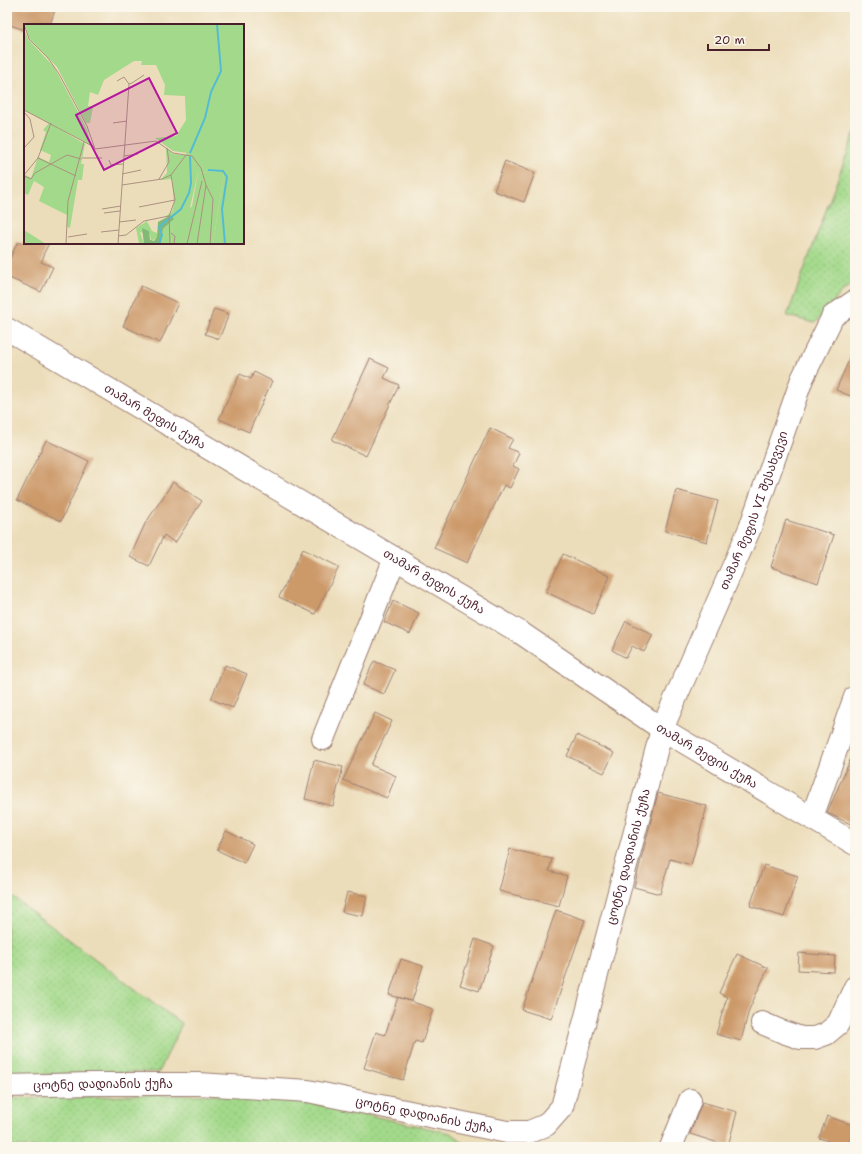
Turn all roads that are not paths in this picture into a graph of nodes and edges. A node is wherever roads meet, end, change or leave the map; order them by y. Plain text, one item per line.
1 (855, 301) edge
2 (7, 329) edge
3 (395, 558) junction
4 (855, 698) edge
5 (662, 729) junction
6 (323, 739) dead end
7 (812, 817) junction
8 (855, 844) edge
9 (855, 987) edge
10 (762, 1023) dead end
11 (7, 1086) edge
12 (690, 1100) dead end
13 (504, 1139) edge
14 (671, 1147) edge

1 - 5 street, თამარ მეფის VI შესახვევი
2 - 3 street, თამარ მეფის ქუჩა
3 - 5 street, თამარ მეფის ქუჩა
3 - 6 street
4 - 7 street
5 - 7 street, თამარ მეფის ქუჩა
5 - 13 street, ცოტნე დადიანის ქუჩა
7 - 8 street, თამარ მეფის ქუჩა
9 - 10 street
11 - 13 street, ცოტნე დადიანის ქუჩა
12 - 14 street

